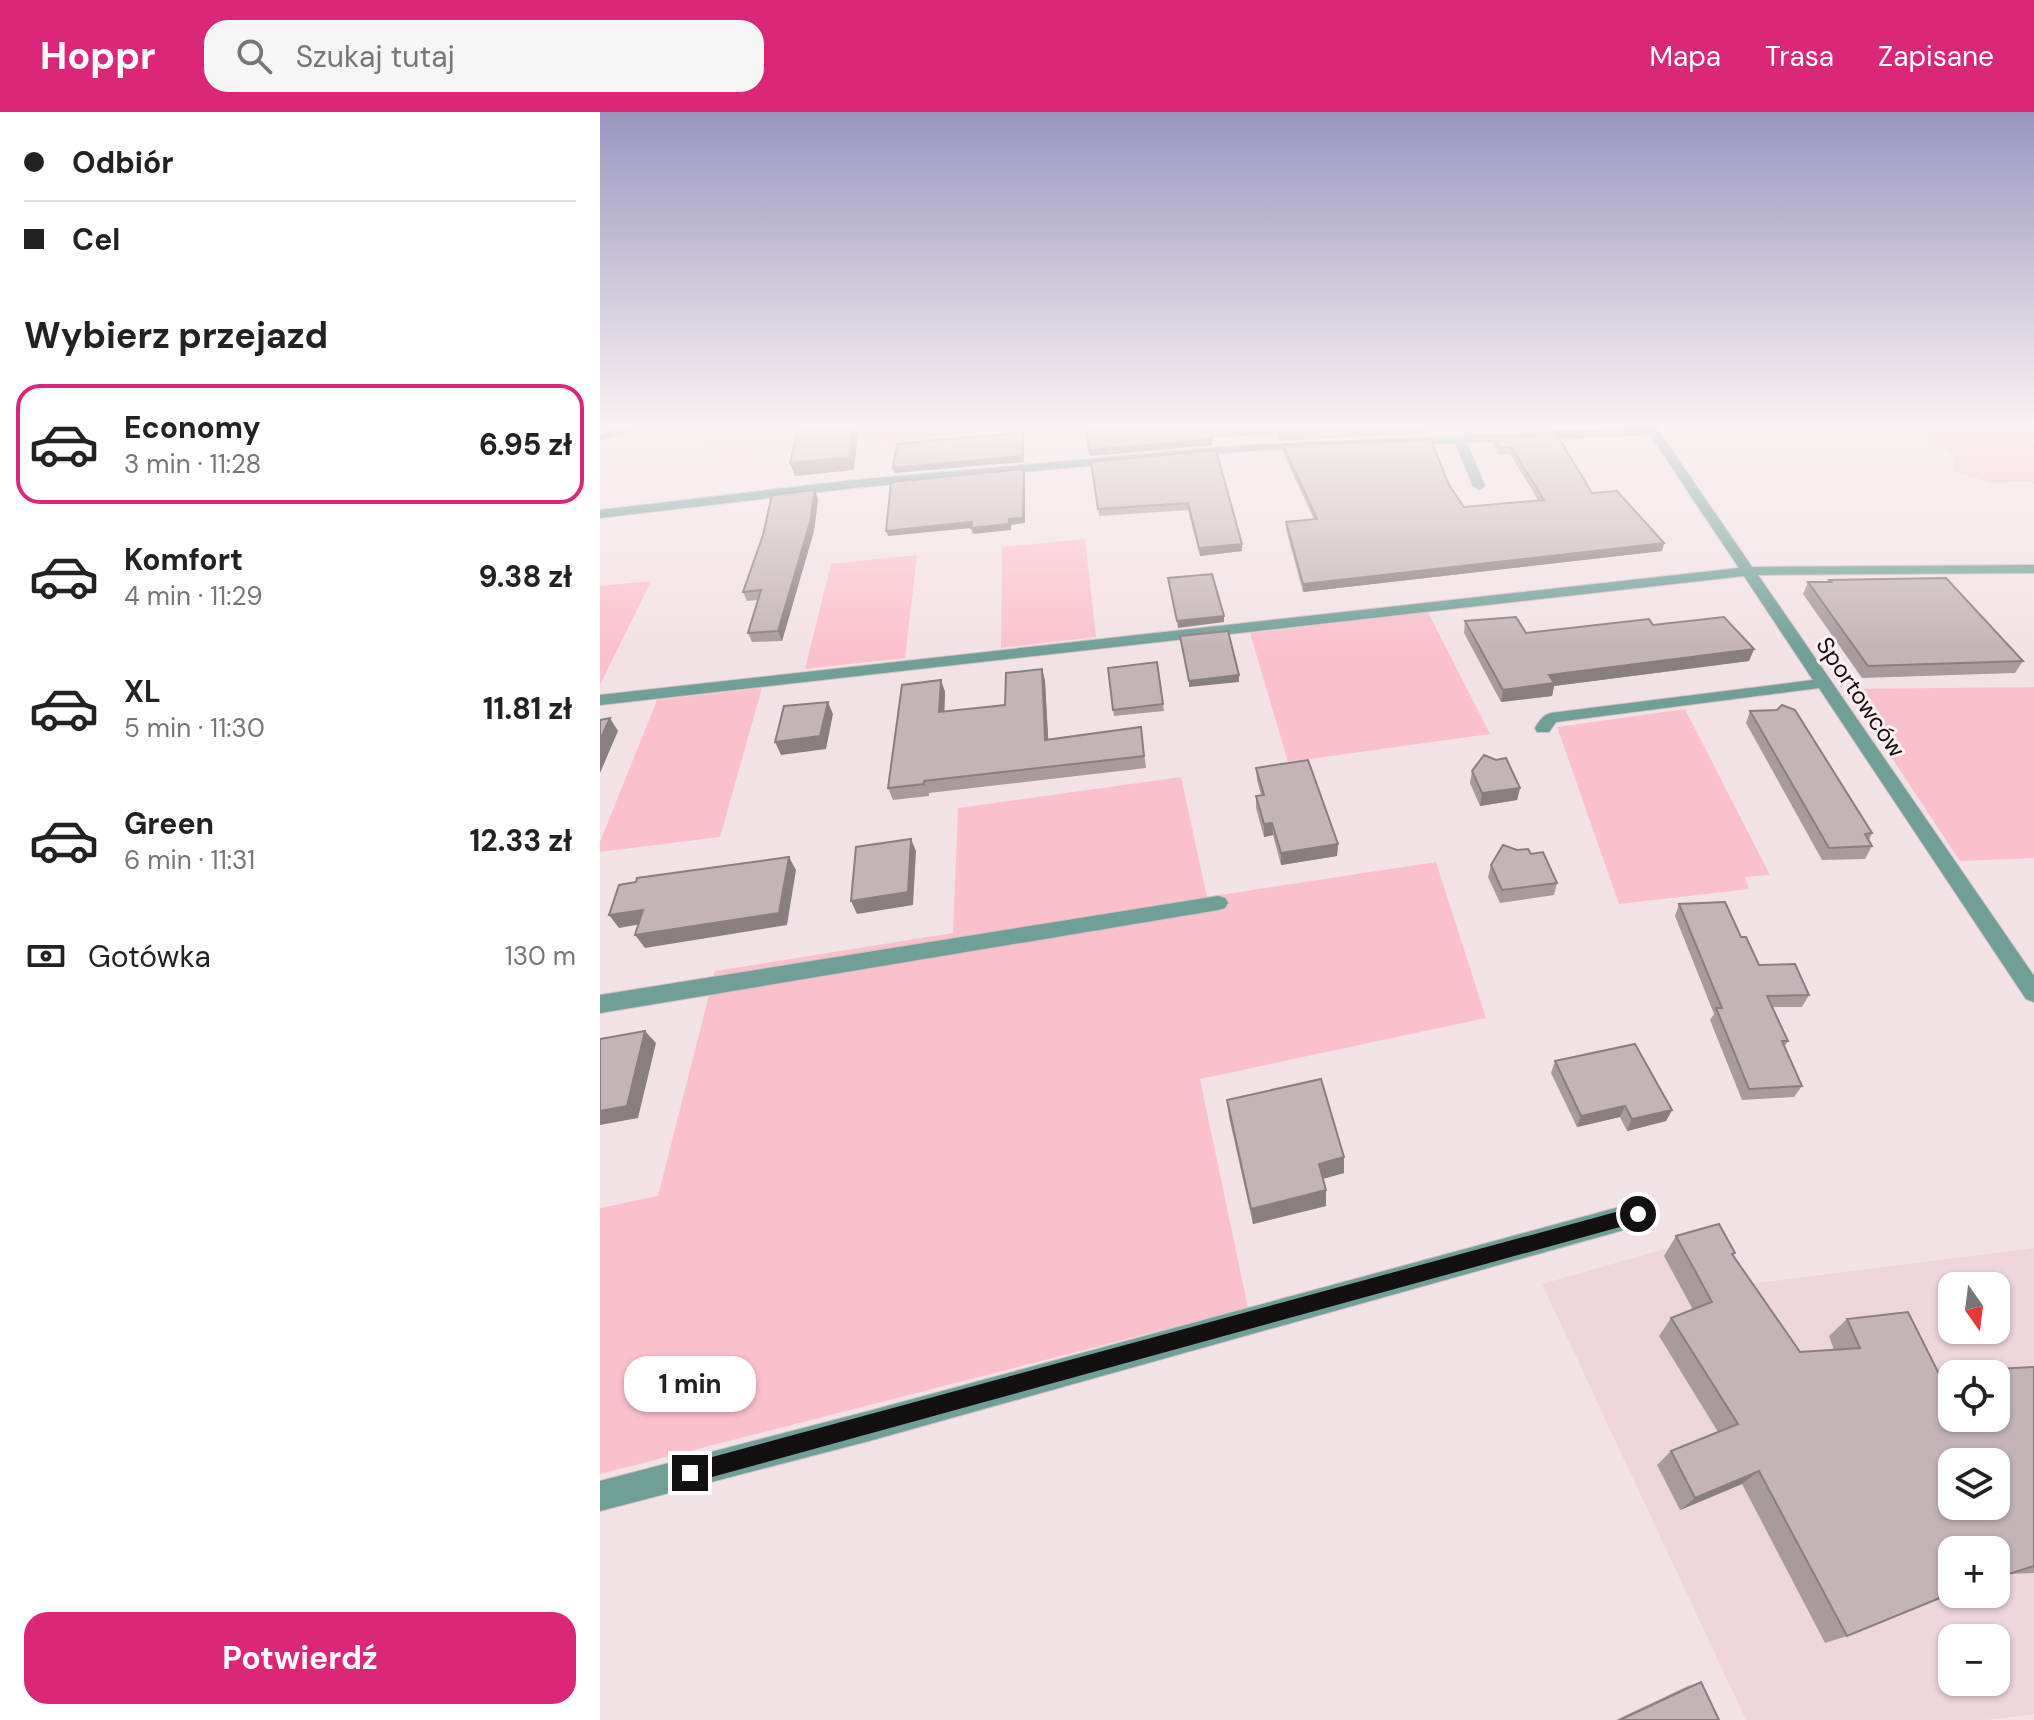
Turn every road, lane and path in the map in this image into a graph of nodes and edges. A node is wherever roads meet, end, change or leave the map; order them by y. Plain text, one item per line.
1 (709, 502) edge
2 (1701, 502) edge
3 (600, 514) edge
4 (2034, 569) edge
5 (1748, 571) junction
6 (1823, 683) junction
7 (600, 700) edge
8 (1543, 728) dead end
9 (1218, 903) dead end
10 (2034, 993) edge
11 (600, 1004) edge
12 (1638, 1214) dead end
13 (600, 1496) edge

1 - 3 street
2 - 5 street, Sportowców
4 - 5 street
5 - 6 street, Sportowców
5 - 7 street
6 - 8 street
6 - 10 street, Sportowców
9 - 11 street
12 - 13 street

